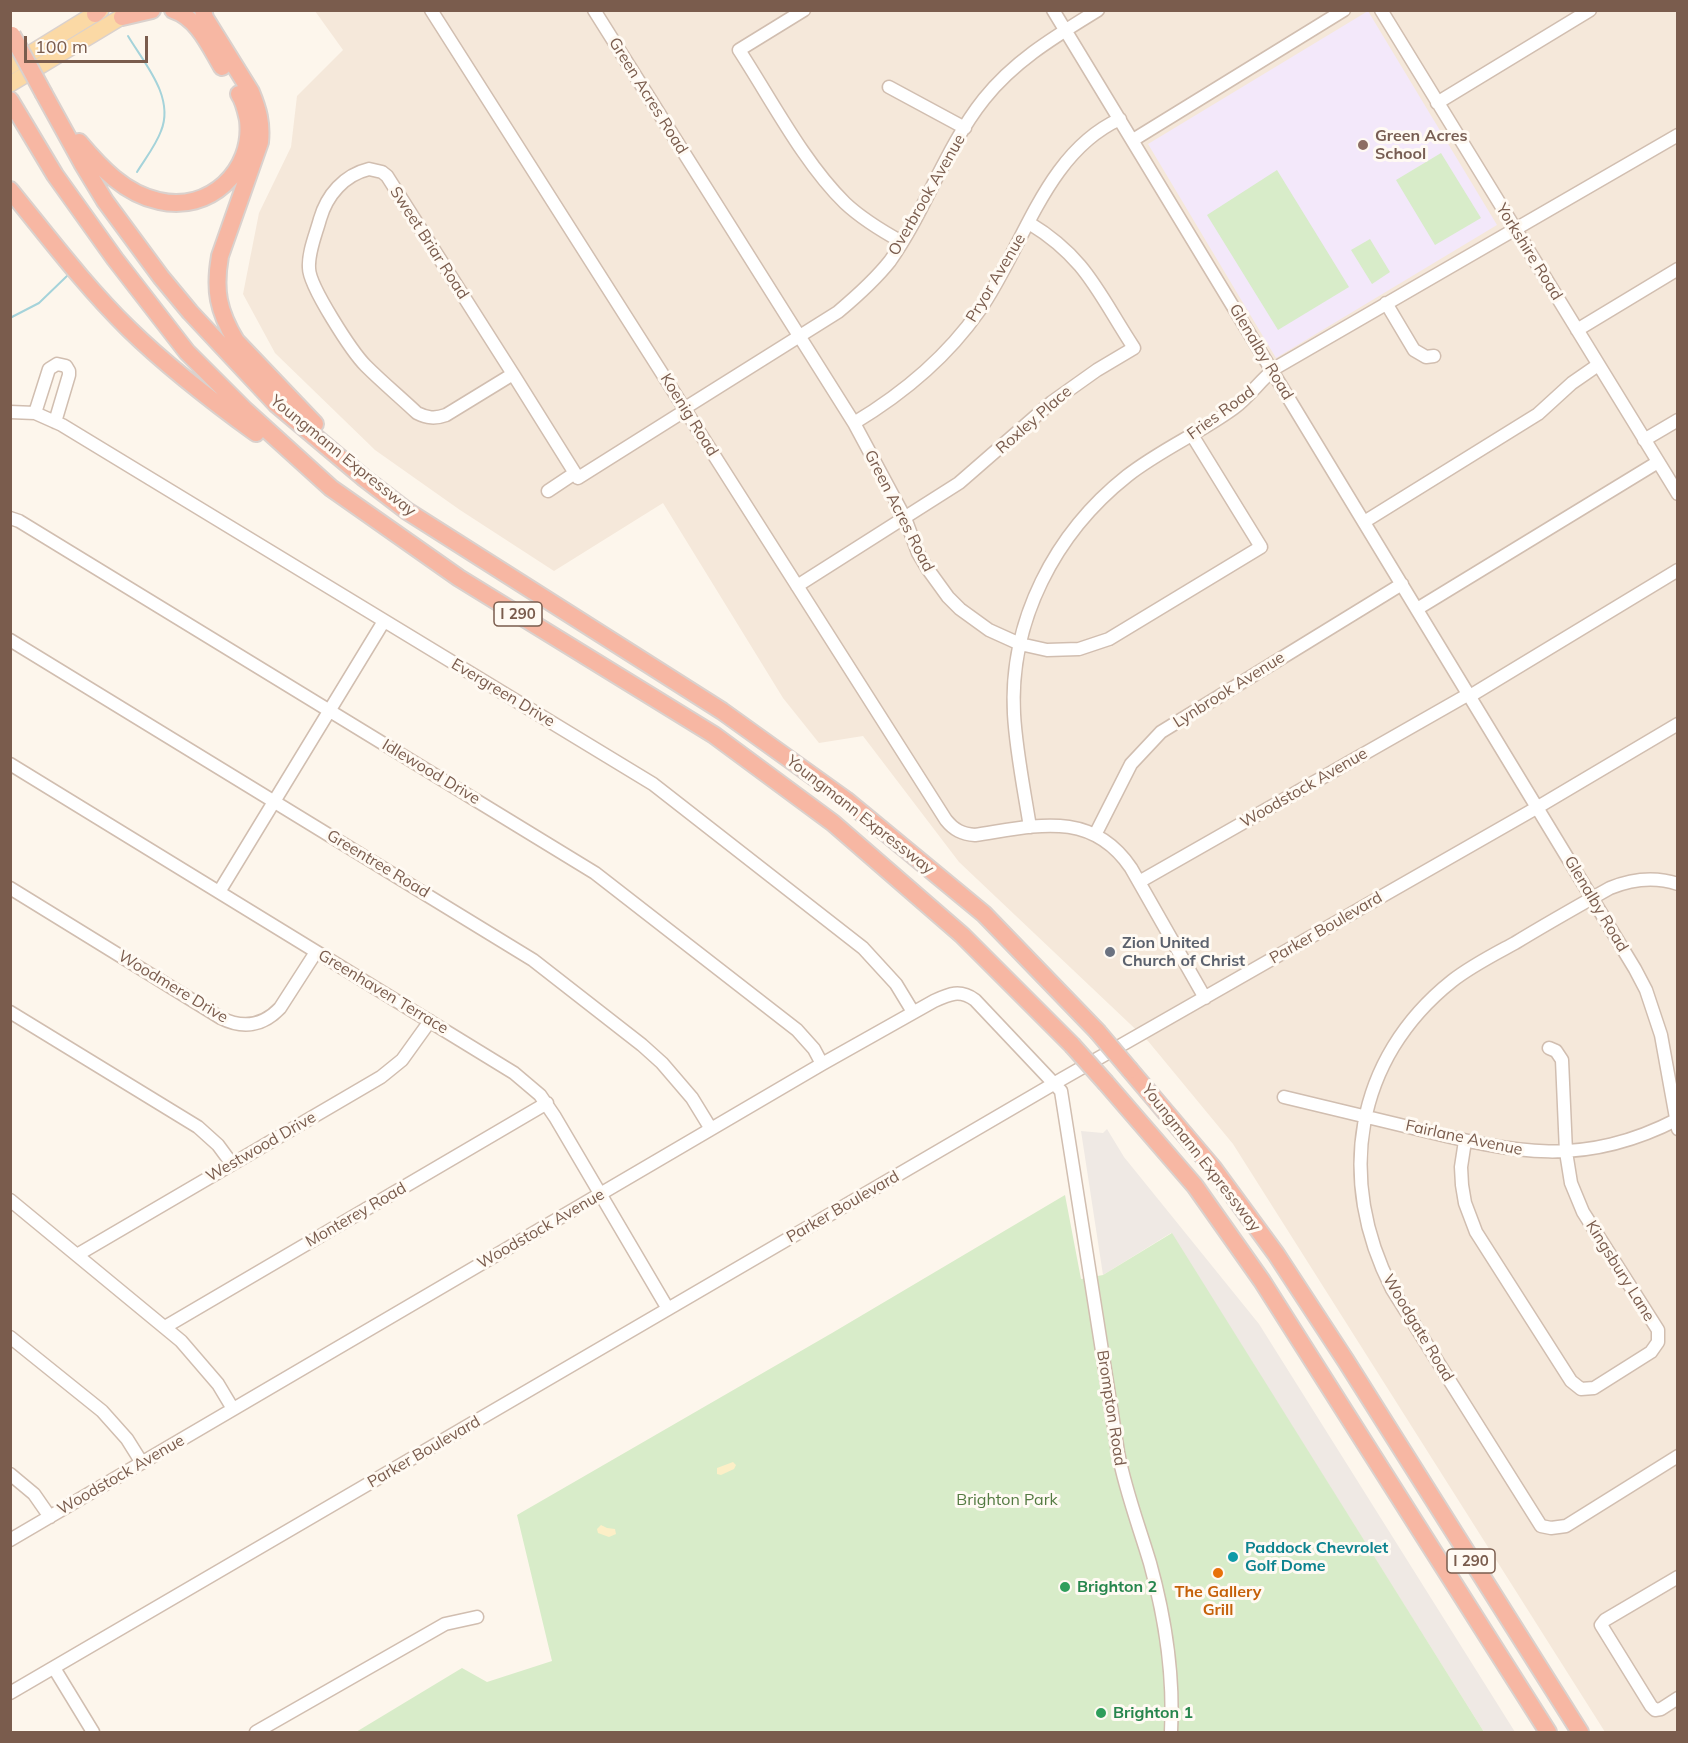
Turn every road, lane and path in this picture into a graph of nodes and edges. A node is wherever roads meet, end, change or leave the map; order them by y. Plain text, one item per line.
1 (152, 10) edge
2 (173, 10) edge
3 (203, 10) edge
4 (431, 10) edge
5 (804, 10) edge
6 (1053, 10) edge
7 (1098, 10) edge
8 (1344, 10) edge
9 (1381, 10) edge
10 (1590, 10) edge
11 (98, 12) edge
12 (599, 12) edge
13 (127, 14) edge
14 (1065, 30) junction
15 (11, 33) edge
16 (10, 66) edge
17 (10, 84) edge
18 (889, 87) dead end
19 (10, 100) edge
20 (1437, 102) junction
21 (55, 113) junction
22 (1120, 119) junction
23 (965, 128) junction
24 (1677, 135) edge
25 (1133, 140) junction
26 (10, 190) edge
27 (1029, 223) junction
28 (1515, 229) junction
29 (902, 242) junction
30 (1677, 269) edge
31 (1386, 303) junction
32 (1577, 330) junction
33 (800, 336) junction
34 (1434, 356) dead end
35 (1598, 365) junction
36 (1272, 370) junction
37 (513, 374) junction
38 (685, 409) junction
39 (10, 412) edge
40 (35, 413) junction
41 (1677, 420) edge
42 (55, 422) junction
43 (854, 423) junction
44 (1192, 435) junction
45 (1644, 440) junction
46 (1658, 462) junction
47 (575, 473) junction
48 (364, 478) junction
49 (331, 488) junction
50 (548, 491) dead end
51 (1677, 494) edge
52 (10, 518) edge
53 (905, 518) junction
54 (1364, 522) junction
55 (1677, 570) edge
56 (1402, 584) junction
57 (797, 586) junction
58 (1417, 609) junction
59 (384, 621) junction
60 (10, 640) edge
61 (1020, 645) junction
62 (1469, 695) junction
63 (329, 710) junction
64 (1677, 724) edge
65 (10, 764) edge
66 (274, 801) junction
67 (1538, 807) junction
68 (1030, 827) junction
69 (1095, 835) junction
70 (1139, 882) junction
71 (1677, 884) edge
72 (10, 888) edge
73 (219, 892) junction
74 (1593, 898) junction
75 (316, 952) junction
76 (1205, 998) junction
77 (10, 1012) edge
78 (913, 1012) junction
79 (430, 1021) junction
80 (1549, 1048) dead end
81 (822, 1064) junction
82 (1054, 1084) junction
83 (1284, 1097) dead end
84 (547, 1103) junction
85 (1366, 1116) junction
86 (1677, 1123) edge
87 (711, 1129) junction
88 (1465, 1141) junction
89 (1566, 1152) junction
90 (232, 1164) junction
91 (600, 1194) junction
92 (10, 1200) edge
93 (77, 1255) junction
94 (668, 1309) junction
95 (165, 1327) junction
96 (10, 1337) edge
97 (233, 1410) junction
98 (1677, 1456) edge
99 (142, 1463) junction
100 (10, 1474) edge
101 (50, 1517) junction
102 (10, 1540) edge
103 (1677, 1577) edge
104 (477, 1617) dead end
105 (54, 1668) junction
106 (12, 1690) edge
107 (1677, 1698) edge
108 (93, 1732) edge
109 (256, 1732) edge
110 (1171, 1732) edge
111 (1548, 1732) edge
112 (1580, 1732) edge

1 - 13 highway
2 - 21 highway
3 - 48 highway
4 - 38 street, Koenig Road
5 - 29 street
6 - 14 street, Glenalby Road
7 - 14 street, Overbrook Avenue
8 - 25 street
9 - 20 street, Yorkshire Road
10 - 20 street
11 - 16 main road
12 - 33 street, Green Acres Road
13 - 17 main road
14 - 22 street, Glenalby Road
14 - 23 street, Overbrook Avenue
15 - 21 highway, Youngmann Expressway / I 290, bridge
18 - 23 street
19 - 49 highway, Youngmann Expressway / I 290
20 - 28 street, Yorkshire Road
21 - 48 highway, Youngmann Expressway / I 290
22 - 25 street, Glenalby Road
22 - 27 street, Pryor Avenue
23 - 29 street, Overbrook Avenue
24 - 28 street, Fries Road
25 - 36 street, Glenalby Road
26 - 49 highway
27 - 43 street, Pryor Avenue
27 - 53 street, Roxley Place
28 - 31 street, Fries Road
28 - 32 street, Yorkshire Road
29 - 33 street, Overbrook Avenue
30 - 32 street
31 - 34 street
31 - 36 street, Fries Road
32 - 35 street, Yorkshire Road
33 - 38 street, Overbrook Avenue
33 - 43 street, Green Acres Road
35 - 45 street, Yorkshire Road
35 - 54 street
36 - 44 street, Fries Road
36 - 54 street, Glenalby Road
37 - 37 street, Sweet Briar Road
37 - 47 street, Sweet Briar Road
38 - 47 street
38 - 57 street, Koenig Road
39 - 40 street, Evergreen Drive
40 - 42 street, Evergreen Drive
40 - 42 street
41 - 45 street
42 - 59 street, Evergreen Drive
43 - 53 street, Green Acres Road
44 - 61 street, Fries Road
44 - 61 street, Green Acres Road
45 - 46 street, Yorkshire Road
46 - 51 street, Yorkshire Road
46 - 58 street
47 - 50 street
48 - 112 highway, Youngmann Expressway / I 290, bridge
49 - 111 highway, Youngmann Expressway / I 290, bridge
52 - 63 street, Idlewood Drive
53 - 57 street, Roxley Place
53 - 61 street, Green Acres Road
54 - 56 street, Glenalby Road
55 - 62 street, Woodstock Avenue
56 - 58 street, Glenalby Road
56 - 69 street, Lynbrook Avenue
57 - 68 street, Koenig Road
58 - 62 street, Glenalby Road
59 - 63 street
59 - 78 street, Evergreen Drive
60 - 66 street, Greentree Road
61 - 68 street, Fries Road
62 - 67 street, Glenalby Road
62 - 70 street, Woodstock Avenue
63 - 66 street
63 - 81 street, Idlewood Drive
64 - 67 street, Parker Boulevard
65 - 73 street, Greenhaven Terrace
66 - 73 street
66 - 87 street, Greentree Road
67 - 74 street, Glenalby Road
67 - 76 street, Parker Boulevard
68 - 69 street
69 - 70 street
70 - 76 street
71 - 74 street, Woodgate Road
72 - 75 street, Woodmere Drive
73 - 75 street, Greenhaven Terrace
74 - 85 street, Woodgate Road
74 - 86 street, Glenalby Road
75 - 79 street, Greenhaven Terrace
76 - 82 street, Parker Boulevard
77 - 90 street
78 - 81 street, Woodstock Avenue
78 - 82 street, Woodstock Avenue
79 - 84 street, Greenhaven Terrace
79 - 90 street, Westwood Drive
80 - 89 street, Kingsbury Lane
81 - 87 street, Woodstock Avenue
82 - 94 street, Parker Boulevard
82 - 110 street, Brompton Road
83 - 85 street, Fairlane Avenue
84 - 91 street, Greenhaven Terrace
84 - 95 street, Monterey Road
85 - 88 street, Fairlane Avenue
85 - 98 street, Woodgate Road
86 - 89 street, Fairlane Avenue
87 - 91 street, Woodstock Avenue
88 - 89 street, Fairlane Avenue
88 - 89 street, Kingsbury Lane
90 - 93 street, Westwood Drive
91 - 94 street, Greenhaven Terrace
91 - 97 street, Woodstock Avenue
92 - 93 street
93 - 95 street
94 - 105 street, Parker Boulevard
95 - 97 street
96 - 99 street
97 - 99 street, Woodstock Avenue
99 - 101 street, Woodstock Avenue
100 - 101 street
101 - 102 street, Woodstock Avenue
103 - 107 street
104 - 109 street
105 - 106 street, Parker Boulevard
105 - 108 street

